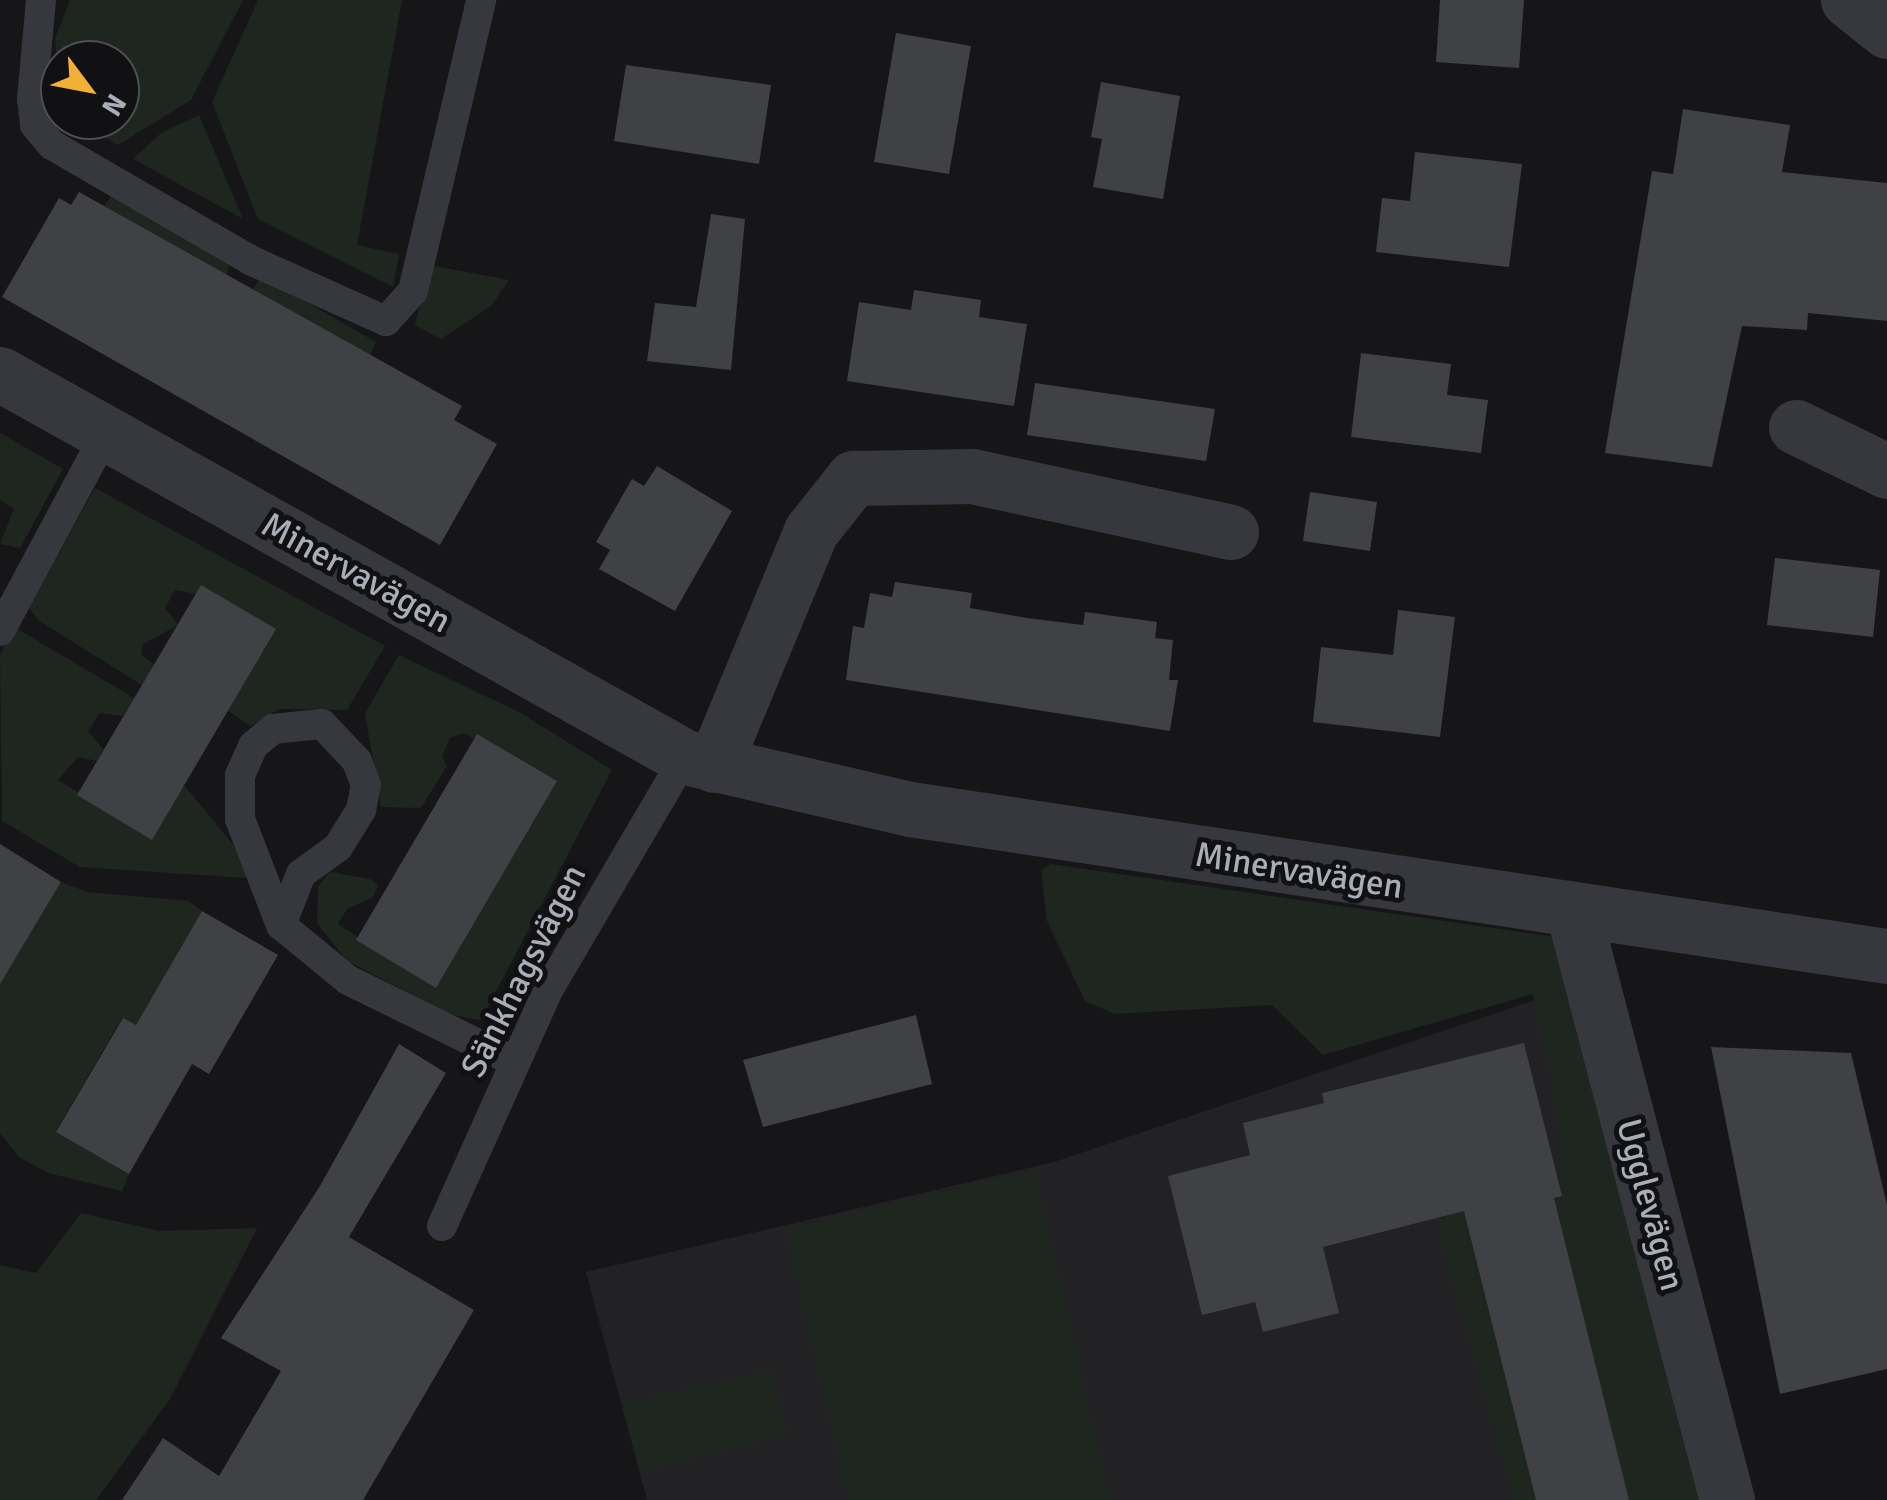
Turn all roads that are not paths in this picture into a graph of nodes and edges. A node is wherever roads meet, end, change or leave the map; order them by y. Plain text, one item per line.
1 (41, 0) edge
2 (482, 0) edge
3 (1848, 0) edge
4 (1887, 32) edge
5 (0, 374) edge
6 (1796, 427) dead end
7 (106, 433) junction
8 (1887, 472) edge
9 (1231, 532) dead end
10 (0, 631) edge
11 (699, 761) junction
12 (1573, 911) junction
13 (281, 925) junction
14 (1887, 956) edge
15 (515, 1062) junction
16 (442, 1226) dead end
17 (1727, 1500) edge

1 - 2 lane
3 - 4 street
5 - 7 street, Minervavägen
6 - 8 street
7 - 10 lane
7 - 11 street, Minervavägen
9 - 11 street
11 - 12 street, Minervavägen
11 - 15 lane, Sänkhagsvägen
12 - 14 street, Minervavägen
12 - 17 street, Ugglevägen
13 - 13 lane
13 - 15 lane
15 - 16 lane, Sänkhagsvägen

